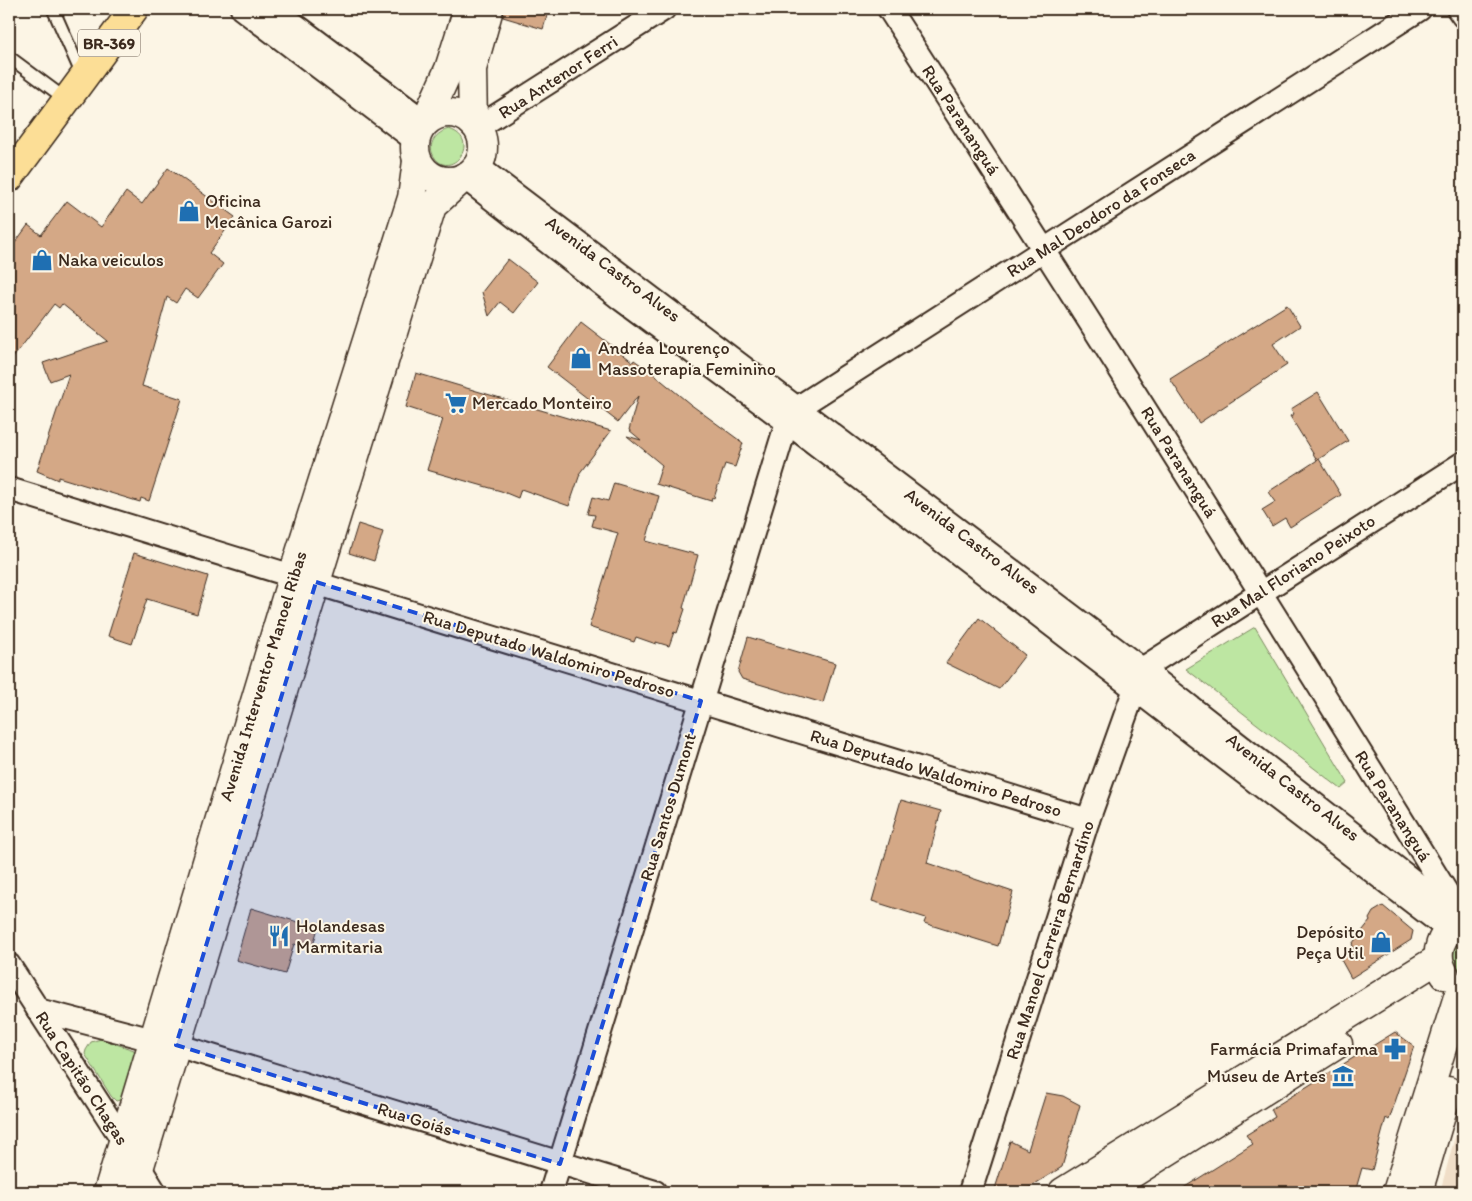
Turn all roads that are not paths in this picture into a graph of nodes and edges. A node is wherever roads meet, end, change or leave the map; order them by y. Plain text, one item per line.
1 (52, 9) edge
2 (134, 9) edge
3 (242, 9) edge
4 (274, 9) edge
5 (468, 9) edge
6 (489, 9) edge
7 (664, 9) edge
8 (889, 9) edge
9 (1420, 9) edge
10 (1458, 9) edge
11 (1463, 16) edge
12 (9, 57) edge
13 (84, 78) junction
14 (67, 100) junction
15 (475, 126) junction
16 (419, 141) junction
17 (470, 172) junction
18 (9, 178) edge
19 (1044, 249) junction
20 (792, 415) junction
21 (1463, 463) edge
22 (9, 489) edge
23 (304, 579) junction
24 (1261, 592) junction
25 (1138, 679) junction
26 (701, 701) junction
27 (1088, 820) junction
28 (1460, 923) edge
29 (9, 965) edge
30 (1452, 978) edge
31 (38, 1010) junction
32 (1463, 1041) edge
33 (165, 1042) junction
34 (124, 1142) junction
35 (560, 1164) junction
36 (136, 1180) edge
37 (108, 1192) edge
38 (155, 1192) edge
39 (551, 1192) edge
40 (655, 1192) edge
41 (970, 1192) edge
42 (1063, 1192) edge
43 (1102, 1192) edge
44 (1397, 1192) edge
45 (1418, 1192) edge

1 - 13 lane
2 - 13 main road, BR-369
3 - 16 street
4 - 16 street
5 - 16 street, Avenida Interventor Manoel Ribas
6 - 15 street
7 - 15 street, Rua Antenor Ferri
8 - 19 street, Rua Parananguá
9 - 19 street, Rua Mal Deodoro da Fonseca
10 - 11 street
12 - 14 lane
13 - 14 main road, BR-369
14 - 18 main road, BR-369
15 - 16 street
15 - 17 street
16 - 17 street
16 - 23 street, Avenida Interventor Manoel Ribas
17 - 20 street, Avenida Castro Alves
17 - 23 street, Avenida Interventor Manoel Ribas
19 - 20 street, Rua Mal Deodoro da Fonseca
19 - 24 street, Rua Parananguá
20 - 25 street, Avenida Castro Alves
20 - 26 street, Rua Santos Dumont
21 - 24 street, Rua Mal Floriano Peixoto
22 - 23 street, Rua Deputado Waldomiro Pedroso
23 - 26 street, Rua Deputado Waldomiro Pedroso
23 - 33 street, Avenida Interventor Manoel Ribas
24 - 25 street, Rua Mal Floriano Peixoto
24 - 28 street, Rua Parananguá
25 - 27 street, Rua Manoel Carreira Bernardino
25 - 28 street, Avenida Castro Alves
26 - 27 street, Rua Deputado Waldomiro Pedroso
26 - 35 street, Rua Santos Dumont
27 - 41 street, Rua Manoel Carreira Bernardino
28 - 30 street
29 - 31 street, Rua Capitão Chagas
30 - 42 street
30 - 43 street
30 - 44 street
31 - 33 street, Rua Goiás
31 - 34 street, Rua Capitão Chagas
32 - 45 street
33 - 34 street, Avenida Interventor Manoel Ribas
33 - 35 street, Rua Goiás
33 - 36 street, Avenida Interventor Manoel Ribas
34 - 36 street, Rua Capitão Chagas
34 - 37 street, Avenida Interventor Manoel Ribas
35 - 39 street, Rua Santos Dumont
35 - 40 street, Rua Goiás
36 - 38 street, Rua Capitão Chagas

